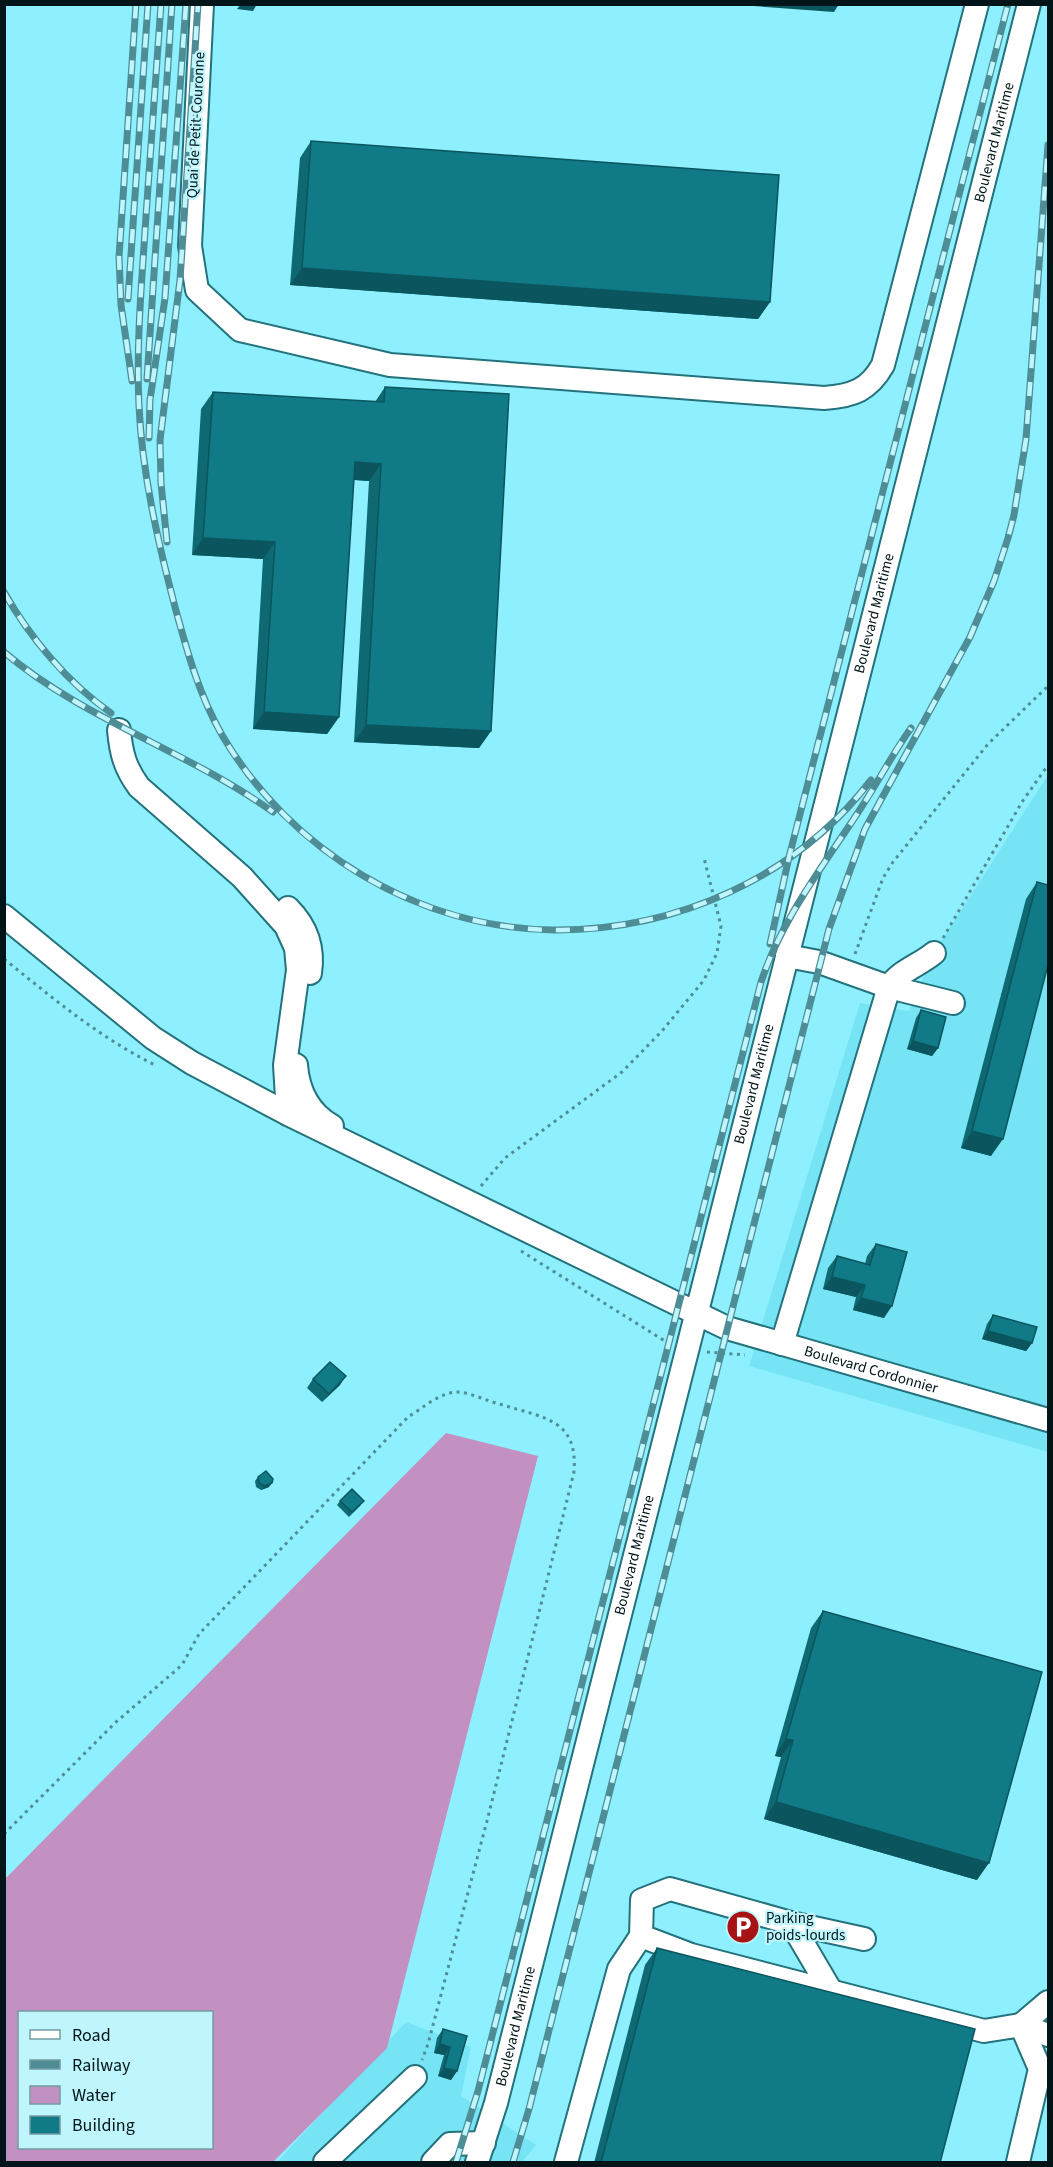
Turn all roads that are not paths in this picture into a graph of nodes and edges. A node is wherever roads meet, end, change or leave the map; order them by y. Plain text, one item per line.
1 (202, 4) edge
2 (976, 4) edge
3 (1029, 4) edge
4 (119, 730) dead end
5 (242, 877) junction
6 (4, 916) edge
7 (934, 953) road end
8 (787, 956) junction
9 (889, 987) junction
10 (953, 1003) dead end
11 (288, 1114) junction
12 (375, 1156) junction
13 (694, 1312) junction
14 (782, 1344) junction
15 (1048, 1420) edge
16 (791, 1923) junction
17 (641, 1936) junction
18 (864, 1939) dead end
19 (831, 1991) junction
20 (1048, 2002) edge
21 (1021, 2025) junction
22 (1048, 2035) edge
23 (415, 2077) road end
24 (480, 2153) edge
25 (325, 2163) edge
26 (433, 2163) edge
27 (566, 2163) edge
28 (1018, 2163) edge

1 - 2 street, Quai de Petit-Couronne
3 - 8 street, Boulevard Maritime
4 - 5 street
5 - 11 street
5 - 12 street
6 - 11 street
7 - 9 street
8 - 9 street
8 - 13 street, Boulevard Maritime
9 - 10 street
9 - 14 street
11 - 12 street
12 - 13 street, Boulevard Cordonnier
13 - 14 street, Boulevard Cordonnier
13 - 24 street, Boulevard Maritime
14 - 15 street, Boulevard Cordonnier
16 - 17 street
16 - 18 street
16 - 19 street
17 - 19 street
17 - 27 street
19 - 21 street
20 - 21 street
21 - 22 street
21 - 28 street
23 - 25 street
24 - 26 street

